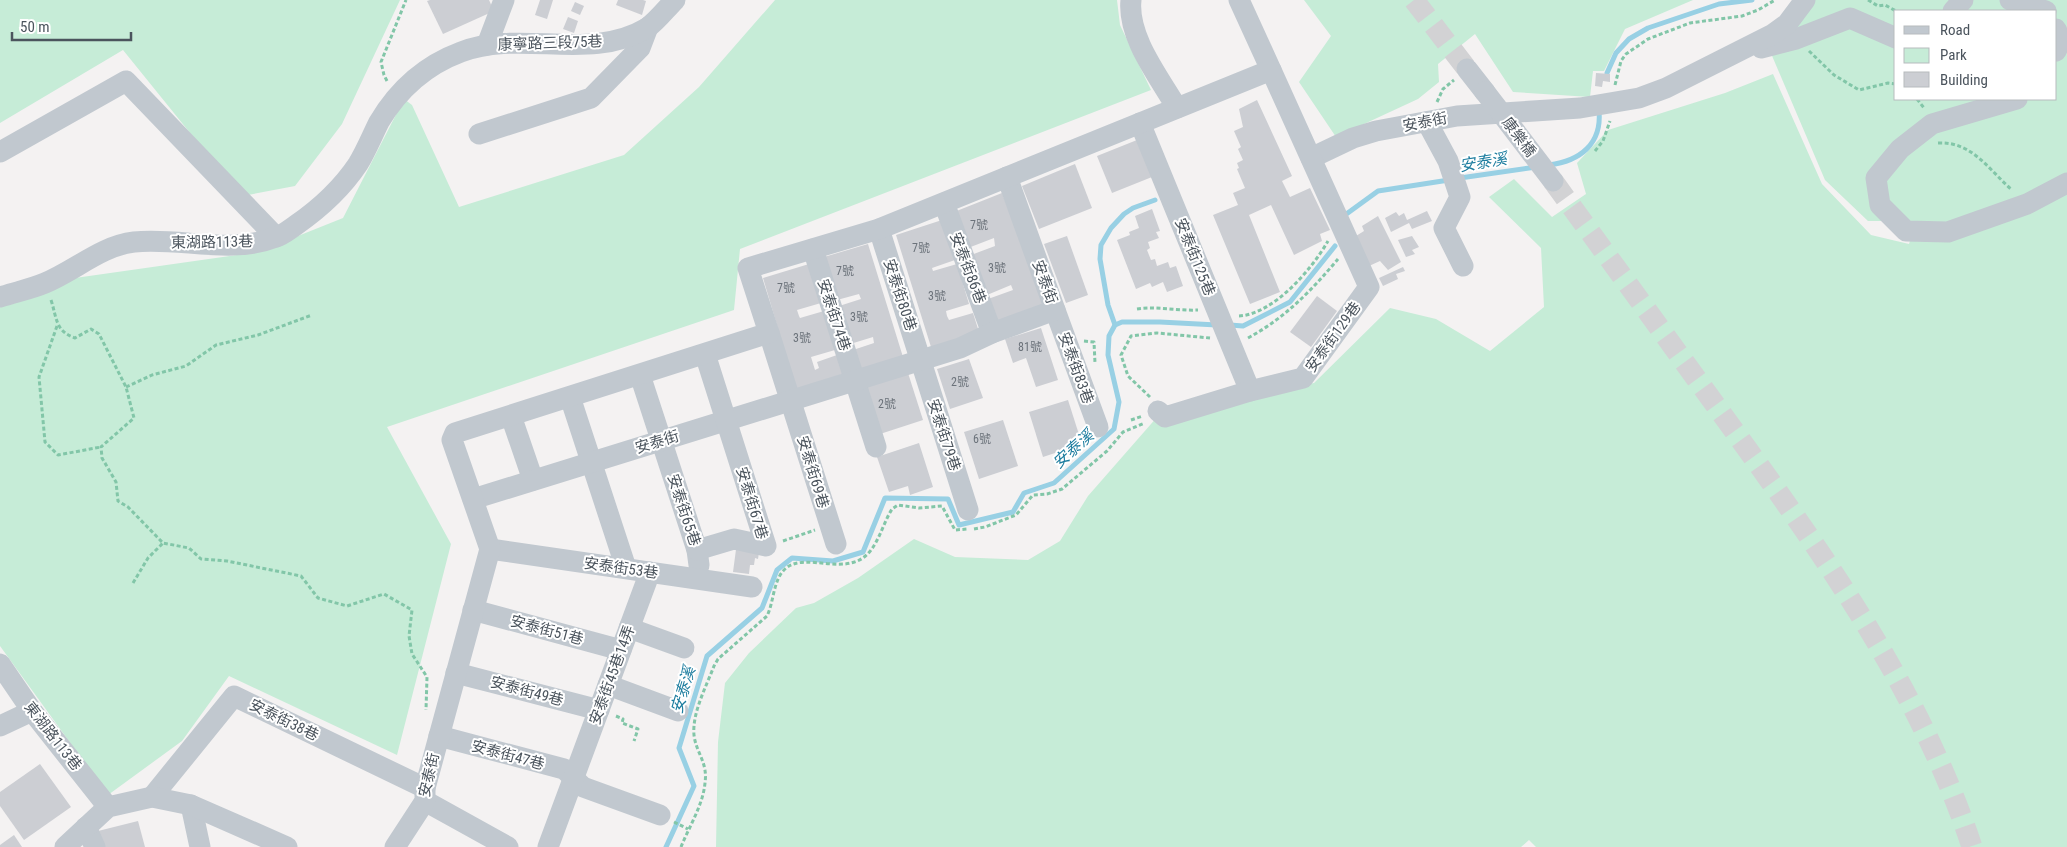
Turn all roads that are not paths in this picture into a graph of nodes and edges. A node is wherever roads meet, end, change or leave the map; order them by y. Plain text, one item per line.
1 (504, 0) edge
2 (675, 0) edge
3 (1131, 0) edge
4 (1239, 0) edge
5 (1805, 0) edge
6 (1963, 0) edge
7 (2010, 0) edge
8 (1954, 10) edge
9 (2043, 10) edge
10 (648, 27) junction
11 (2057, 31) edge
12 (1894, 37) edge
13 (487, 45) junction
14 (2057, 49) edge
15 (1734, 54) junction
16 (1467, 68) tunnel mouth
17 (1271, 70) junction
18 (396, 96) joint
19 (2014, 100) edge
20 (1177, 108) junction
21 (1433, 121) junction
22 (1140, 123) junction
23 (479, 134) dead end
24 (0, 152) edge
25 (1311, 158) junction
26 (1007, 177) junction
27 (1553, 181) tunnel mouth
28 (2067, 183) edge
29 (944, 203) junction
30 (879, 229) junction
31 (276, 237) junction
32 (813, 249) junction
33 (1463, 266) dead end
34 (0, 296) edge
35 (1055, 310) junction
36 (769, 333) junction
37 (992, 333) junction
38 (705, 354) junction
39 (921, 360) junction
40 (640, 375) junction
41 (855, 381) junction
42 (1250, 391) junction
43 (570, 397) junction
44 (790, 401) junction
45 (1158, 411) dead end
46 (511, 416) junction
47 (726, 420) junction
48 (1098, 427) dead end
49 (661, 440) junction
50 (876, 447) dead end
51 (592, 462) junction
52 (533, 480) junction
53 (473, 499) junction
54 (968, 510) dead end
55 (836, 544) dead end
56 (490, 549) junction
57 (697, 550) junction
58 (626, 568) junction
59 (650, 572) junction
60 (701, 580) junction
61 (752, 587) dead end
62 (473, 610) junction
63 (629, 628) junction
64 (684, 648) dead end
65 (621, 650) junction
66 (0, 664) edge
67 (456, 673) junction
68 (608, 685) junction
69 (599, 710) junction
70 (32, 711) junction
71 (678, 711) dead end
72 (0, 726) edge
73 (439, 736) junction
74 (574, 778) junction
75 (425, 794) junction
76 (152, 797) junction
77 (191, 805) junction
78 (108, 807) junction
79 (660, 815) dead end
80 (86, 827) junction
81 (66, 847) edge
82 (95, 847) edge
83 (200, 847) edge
84 (287, 847) edge
85 (395, 847) edge
86 (508, 847) edge
87 (548, 847) edge

1 - 13 street
2 - 10 street, 康寧路三段75巷
3 - 20 street
4 - 17 street
5 - 15 street, 安泰街
6 - 8 street
7 - 9 street
10 - 13 street, 康寧路三段75巷
10 - 23 street
11 - 14 street
12 - 15 street
13 - 18 street, 康寧路三段75巷
15 - 21 street, 安泰街
16 - 27 street, 康樂橋, bridge
17 - 20 street
17 - 25 street
18 - 31 street, 東湖路113巷
19 - 28 street
20 - 22 street
21 - 25 street, 安泰街
21 - 33 street
22 - 26 street
22 - 42 street, 安泰街125巷
24 - 31 street
25 - 42 street, 安泰街129巷
26 - 29 street
26 - 35 street, 安泰街
29 - 30 street
29 - 37 street, 安泰街86巷
30 - 32 street
30 - 39 street, 安泰街80巷
31 - 34 street, 東湖路113巷
32 - 36 street
32 - 41 street, 安泰街74巷
35 - 37 street, 安泰街
35 - 48 street, 安泰街83巷
36 - 38 street
36 - 44 street, 安泰街69巷
37 - 39 street, 安泰街
38 - 40 street
38 - 47 street
39 - 41 street, 安泰街
39 - 54 street, 安泰街79巷
40 - 43 street
40 - 49 street, 安泰街65巷
41 - 44 street, 安泰街
41 - 50 street, 安泰街74巷
42 - 45 street, 安泰街129巷
43 - 46 street
43 - 51 street
44 - 47 street, 安泰街
44 - 55 street, 安泰街69巷
46 - 52 street
46 - 53 street
47 - 49 street, 安泰街
47 - 57 street, 安泰街67巷
49 - 51 street, 安泰街
49 - 57 street, 安泰街65巷
51 - 52 street, 安泰街
51 - 58 street
52 - 53 street, 安泰街
53 - 56 street
56 - 58 street, 安泰街53巷
56 - 62 street, 安泰街
57 - 60 street, 安泰街65巷
58 - 59 street, 安泰街53巷
59 - 60 street, 安泰街53巷
59 - 63 street, 安泰街45巷14弄
60 - 61 street, 安泰街53巷
62 - 65 street, 安泰街51巷
62 - 67 street, 安泰街
63 - 64 street
63 - 65 street, 安泰街45巷14弄
65 - 68 street, 安泰街45巷14弄
66 - 70 street, 東湖路113巷
67 - 69 street, 安泰街49巷
67 - 73 street, 安泰街
68 - 69 street, 安泰街45巷14弄
68 - 71 street
69 - 74 street, 安泰街45巷14弄
70 - 72 street
70 - 78 street, 東湖路113巷
73 - 74 street, 安泰街47巷
73 - 75 street, 安泰街
74 - 79 street
74 - 87 street, 安泰街45巷14弄
75 - 76 street, 安泰街38巷
75 - 85 street, 安泰街
75 - 86 street
76 - 77 street
76 - 78 street
77 - 83 street
77 - 84 street
78 - 80 street
80 - 81 street
80 - 82 street

